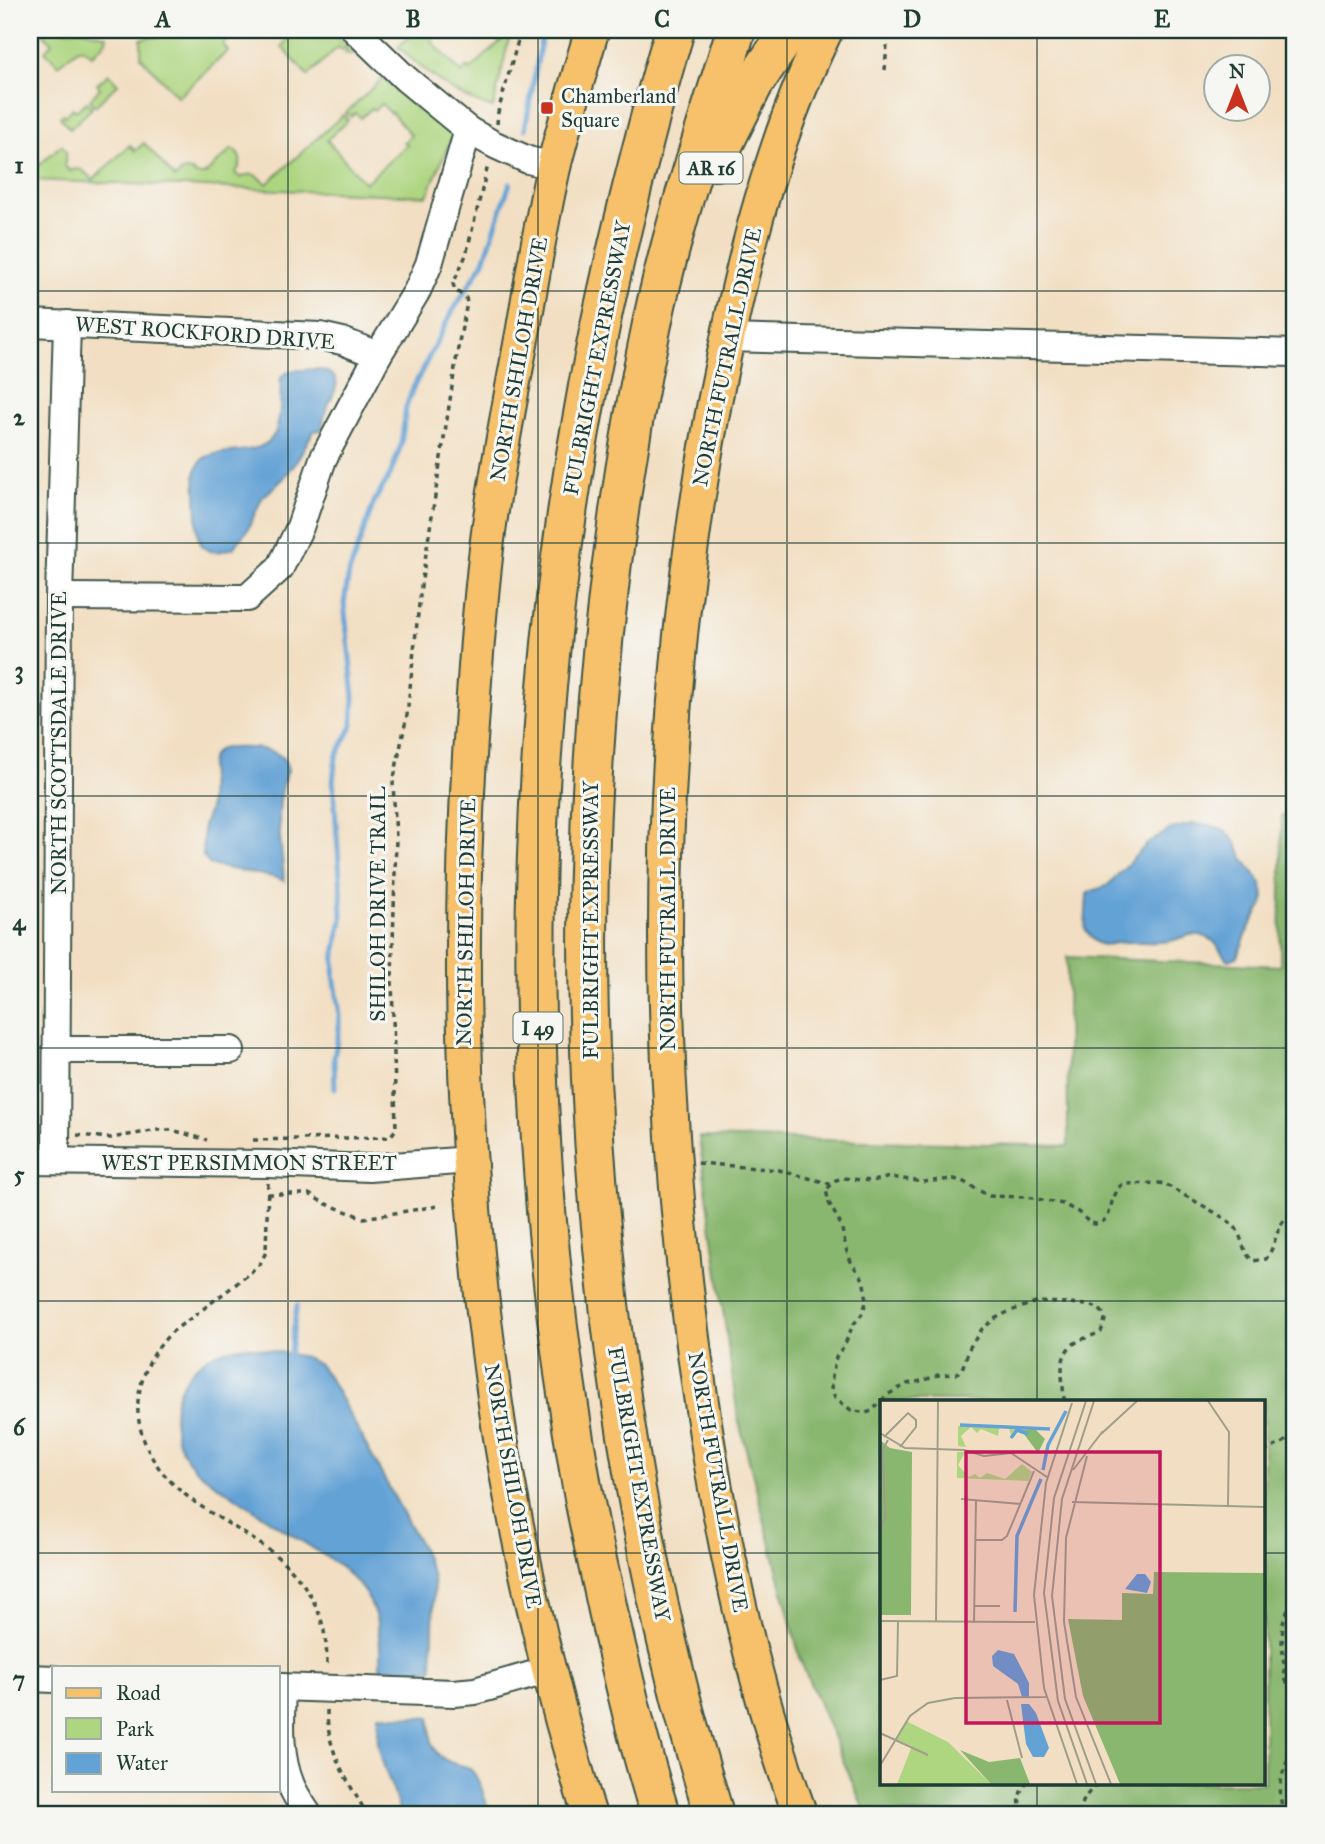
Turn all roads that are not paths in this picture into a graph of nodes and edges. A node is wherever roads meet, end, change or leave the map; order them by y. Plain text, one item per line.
1 (355, 30) edge
2 (592, 30) edge
3 (675, 30) edge
4 (736, 30) edge
5 (790, 30) edge
6 (826, 30) edge
7 (468, 130) junction
8 (554, 166) junction
9 (668, 253) junction
10 (30, 323) edge
11 (66, 324) junction
12 (727, 338) junction
13 (1295, 354) edge
14 (378, 355) junction
15 (60, 597) junction
16 (57, 1050) junction
17 (231, 1050) dead end
18 (469, 1160) junction
19 (30, 1161) edge
20 (56, 1161) junction
21 (549, 1670) junction
22 (30, 1678) edge
23 (52, 1679) edge
24 (280, 1687) edge
25 (308, 1814) edge
26 (589, 1814) edge
27 (660, 1814) edge
28 (714, 1814) edge
29 (800, 1814) edge

1 - 7 street
2 - 8 main road, NORTH SHILOH DRIVE
3 - 27 highway, FULBRIGHT EXPRESSWAY / I 49
4 - 9 highway, FULBRIGHT EXPRESSWAY / I 49
5 - 9 highway, AR 16
6 - 12 main road, NORTH FUTRALL DRIVE
7 - 8 street
7 - 14 street
8 - 18 main road, NORTH SHILOH DRIVE
9 - 28 highway, FULBRIGHT EXPRESSWAY / I 49
10 - 11 street, WEST ROCKFORD DRIVE
11 - 14 street, WEST ROCKFORD DRIVE
11 - 15 street, NORTH SCOTTSDALE DRIVE
12 - 13 street
12 - 29 main road, NORTH FUTRALL DRIVE
14 - 15 street
15 - 16 street, NORTH SCOTTSDALE DRIVE
16 - 17 street
16 - 20 street, NORTH SCOTTSDALE DRIVE
18 - 20 street, WEST PERSIMMON STREET
18 - 21 main road, NORTH SHILOH DRIVE
19 - 20 street, WEST PERSIMMON STREET
21 - 24 street
21 - 26 main road, NORTH SHILOH DRIVE
22 - 23 street
24 - 25 street

